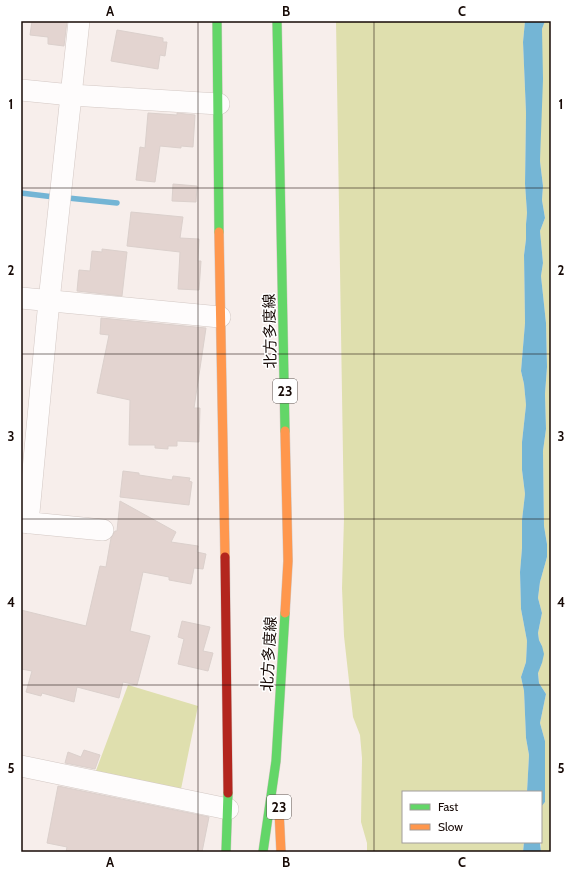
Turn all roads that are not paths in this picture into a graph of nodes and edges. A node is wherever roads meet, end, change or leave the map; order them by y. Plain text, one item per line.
1 (79, 21) edge
2 (217, 21) edge
3 (277, 21) edge
4 (21, 90) edge
5 (71, 95) junction
6 (219, 104) junction
7 (21, 298) edge
8 (49, 301) junction
9 (220, 317) junction
10 (25, 522) edge
11 (103, 530) dead end
12 (276, 761) junction
13 (21, 766) edge
14 (228, 809) junction
15 (226, 852) edge
16 (263, 852) edge
17 (281, 852) edge

1 - 5 street
2 - 6 main road
3 - 12 main road, 北方多度線 / 23
4 - 5 street
5 - 6 street
5 - 8 street
6 - 9 main road
7 - 8 street
8 - 9 street
8 - 10 street
9 - 14 main road
10 - 11 street
12 - 16 main road
12 - 17 main road, 23
13 - 14 street
14 - 15 main road

